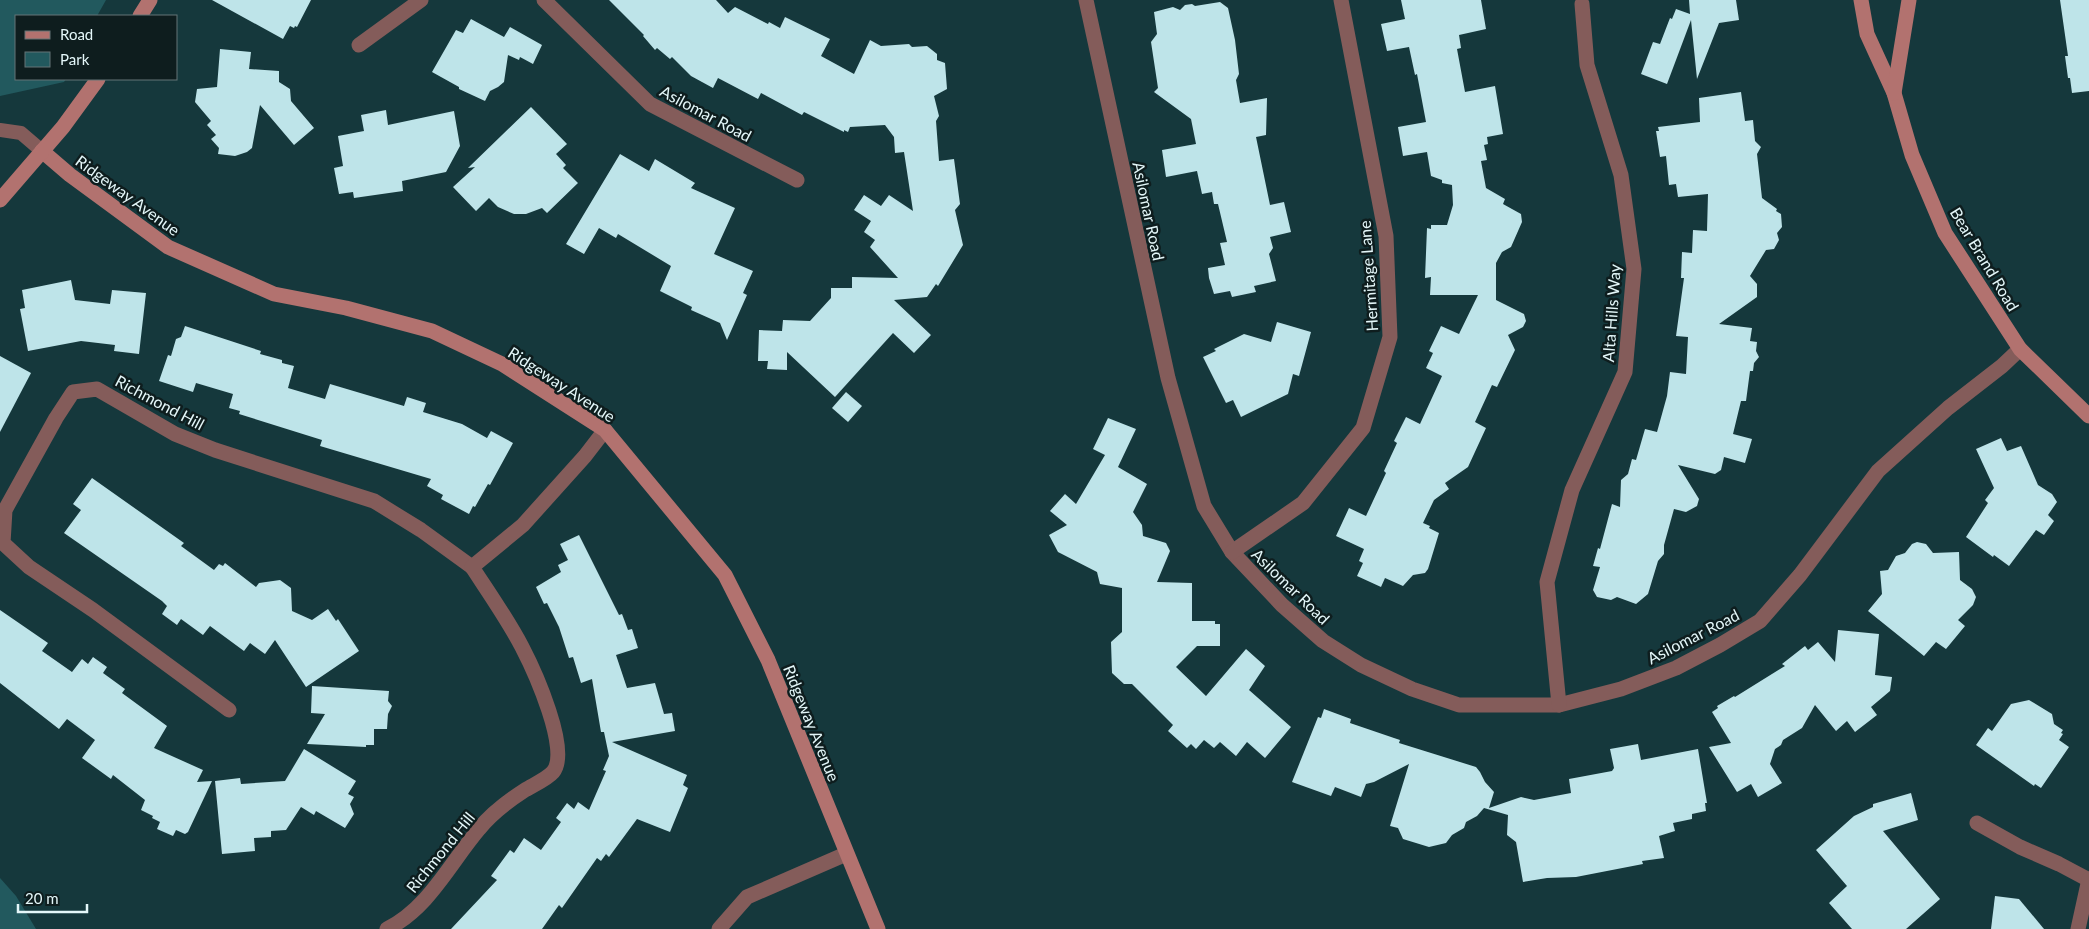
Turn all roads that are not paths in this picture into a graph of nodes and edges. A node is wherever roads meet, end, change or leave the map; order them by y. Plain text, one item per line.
1 (150, 0) edge
2 (421, 0) edge
3 (544, 0) edge
4 (1086, 0) edge
5 (1341, 0) edge
6 (1861, 0) edge
7 (1909, 0) edge
8 (1582, 4) dead end
9 (141, 15) edge
10 (359, 45) dead end
11 (97, 80) edge
12 (1894, 93) junction
13 (0, 130) edge
14 (42, 151) junction
15 (797, 180) dead end
16 (0, 200) edge
17 (2020, 349) junction
18 (2089, 416) edge
19 (605, 430) junction
20 (1232, 552) junction
21 (472, 567) junction
22 (1559, 705) junction
23 (229, 710) dead end
24 (1977, 823) dead end
25 (846, 854) junction
26 (2089, 879) edge
27 (387, 929) edge
28 (720, 929) edge
29 (878, 929) edge
30 (2078, 929) edge

1 - 9 street
2 - 10 street
3 - 15 street, Asilomar Road
4 - 20 street, Asilomar Road
5 - 20 street, Hermitage Lane
6 - 12 street, Bear Brand Road
7 - 12 street, Bear Brand Road
8 - 22 street, Alta Hills Way
11 - 14 street
12 - 17 street, Bear Brand Road
13 - 14 lane
14 - 16 street
14 - 19 street, Ridgeway Avenue
17 - 18 street, Bear Brand Road
17 - 22 street, Asilomar Road
19 - 21 street
19 - 25 street, Ridgeway Avenue
20 - 22 street, Asilomar Road
21 - 23 street, Richmond Hill
21 - 27 street, Richmond Hill
24 - 26 street
25 - 28 street
25 - 29 street, Ridgeway Avenue
26 - 30 street

